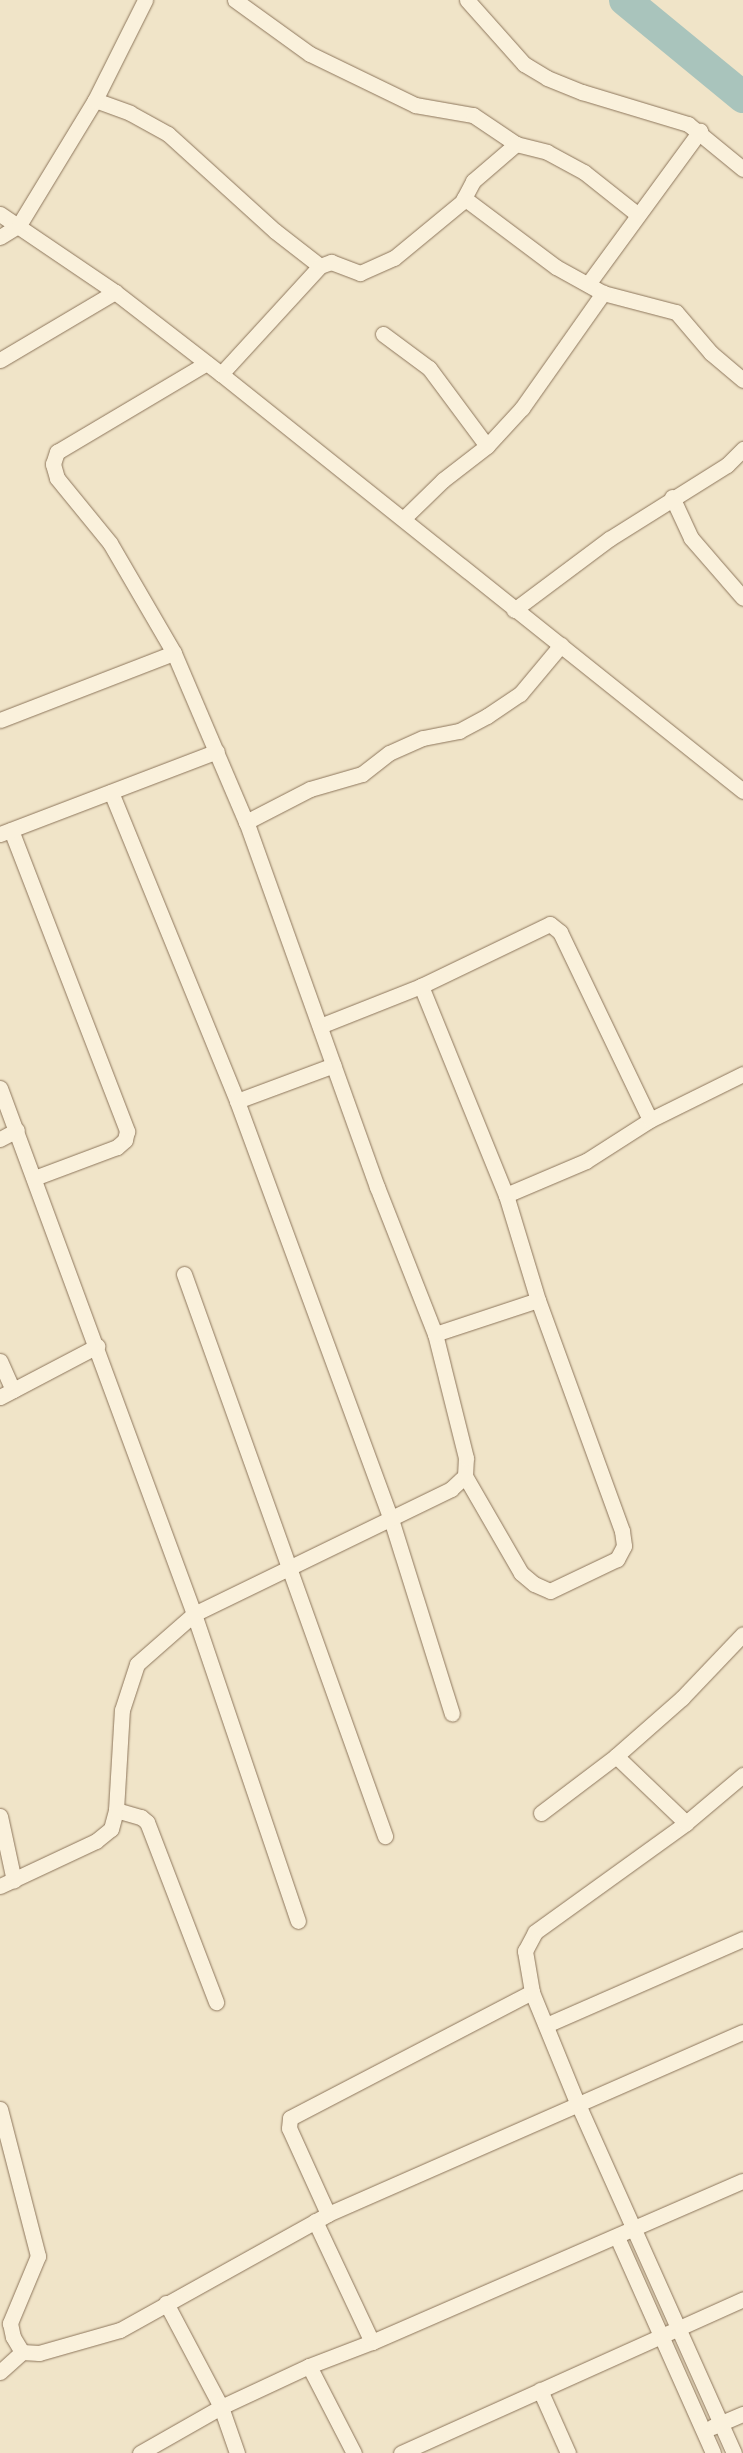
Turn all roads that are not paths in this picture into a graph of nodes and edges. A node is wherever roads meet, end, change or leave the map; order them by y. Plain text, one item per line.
1 (145, 0) edge
2 (235, 0) edge
3 (467, 0) edge
4 (95, 100) junction
5 (700, 131) junction
6 (516, 144) junction
7 (743, 169) edge
8 (464, 198) junction
9 (0, 214) edge
10 (638, 215) junction
11 (19, 225) junction
12 (0, 236) edge
13 (320, 266) junction
14 (588, 284) junction
15 (114, 292) junction
16 (603, 293) junction
17 (383, 334) dead end
18 (0, 360) edge
19 (207, 363) junction
20 (221, 374) junction
21 (743, 380) edge
22 (487, 446) junction
23 (743, 449) edge
24 (672, 497) junction
25 (404, 518) junction
26 (743, 598) edge
27 (514, 610) junction
28 (561, 645) junction
29 (174, 653) junction
30 (0, 720) edge
31 (217, 752) junction
32 (743, 790) edge
33 (111, 792) junction
34 (246, 822) junction
35 (6, 832) edge
36 (421, 986) junction
37 (320, 1026) junction
38 (334, 1065) junction
39 (743, 1074) edge
40 (0, 1088) edge
41 (237, 1101) junction
42 (650, 1120) junction
43 (17, 1130) junction
44 (0, 1138) edge
45 (34, 1178) junction
46 (506, 1195) junction
47 (184, 1274) dead end
48 (538, 1300) junction
49 (435, 1334) junction
50 (97, 1346) junction
51 (0, 1361) edge
52 (6, 1394) edge
53 (465, 1476) junction
54 (390, 1516) junction
55 (288, 1567) junction
56 (194, 1614) junction
57 (743, 1634) edge
58 (452, 1714) dead end
59 (616, 1756) junction
60 (743, 1775) edge
61 (116, 1810) junction
62 (541, 1813) dead end
63 (0, 1816) edge
64 (686, 1823) junction
65 (385, 1836) dead end
66 (7, 1884) edge
67 (298, 1920) dead end
68 (743, 1939) edge
69 (532, 1992) junction
70 (216, 2002) dead end
71 (546, 2025) junction
72 (743, 2032) edge
73 (578, 2105) junction
74 (0, 2109) edge
75 (743, 2181) edge
76 (321, 2218) junction
77 (634, 2229) junction
78 (617, 2237) junction
79 (743, 2299) edge
80 (166, 2303) junction
81 (678, 2328) junction
82 (662, 2335) junction
83 (372, 2342) junction
84 (22, 2352) junction
85 (309, 2366) junction
86 (0, 2372) edge
87 (540, 2390) junction
88 (221, 2407) junction
89 (743, 2414) edge
90 (722, 2423) junction
91 (704, 2431) junction
92 (140, 2453) edge
93 (237, 2453) edge
94 (354, 2453) edge
95 (401, 2453) edge
96 (568, 2453) edge
97 (713, 2453) edge
98 (734, 2453) edge

1 - 4 street
2 - 6 street
3 - 5 street
4 - 11 street
4 - 13 street
5 - 7 street
5 - 10 street
6 - 8 street
6 - 10 street
8 - 13 street
8 - 14 street
9 - 11 street
10 - 14 street
11 - 12 street
11 - 15 street
13 - 20 street
14 - 16 street
15 - 18 street
15 - 19 street
16 - 21 street
16 - 22 street
17 - 22 street
19 - 20 street
19 - 29 street
20 - 25 street
22 - 25 street
23 - 24 street
24 - 26 street
24 - 27 street
25 - 27 street
27 - 28 street
28 - 32 street
28 - 34 street
29 - 30 street
29 - 31 street
31 - 33 street
31 - 34 street
33 - 35 street
33 - 41 street
34 - 37 street
35 - 45 street
36 - 37 street
36 - 42 street
36 - 46 street
37 - 38 street
38 - 41 street
38 - 49 street
39 - 42 street
40 - 43 street
41 - 54 street
42 - 46 street
43 - 44 street
43 - 45 street
45 - 50 street
46 - 48 street
47 - 55 street
48 - 49 street
48 - 53 street
49 - 53 street
50 - 52 street
50 - 56 street
51 - 52 street
53 - 54 street
54 - 55 street
54 - 58 street
55 - 56 street
55 - 65 street
56 - 61 street
56 - 67 street
57 - 59 street
59 - 62 street
59 - 64 street
60 - 64 street
61 - 66 street
61 - 70 street
63 - 66 street
64 - 69 street
68 - 71 street
69 - 71 street
69 - 76 street
71 - 73 street
72 - 73 street
73 - 76 street
73 - 77 street
74 - 84 street
75 - 77 street
76 - 80 street
76 - 83 street
77 - 78 street
77 - 81 street
78 - 82 street
78 - 83 street
79 - 81 street
80 - 84 street
80 - 88 street
81 - 82 street
81 - 90 street
82 - 87 street
82 - 91 street
83 - 85 street
84 - 86 street
85 - 88 street
85 - 94 street
87 - 95 street
87 - 96 street
88 - 92 street
88 - 93 street
89 - 90 street
90 - 91 street
90 - 98 street
91 - 97 street

